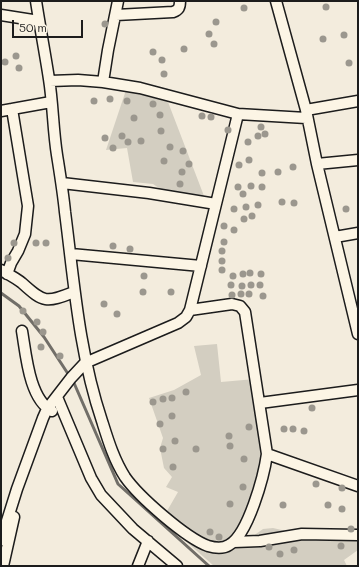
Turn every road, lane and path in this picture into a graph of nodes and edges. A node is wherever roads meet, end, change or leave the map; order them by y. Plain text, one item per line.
1 (36, 1) edge
2 (118, 1) edge
3 (180, 1) edge
4 (276, 1) edge
5 (1, 15) edge
6 (116, 15) junction
7 (39, 21) junction
8 (50, 81) junction
9 (103, 82) junction
10 (358, 101) edge
11 (51, 102) junction
12 (12, 109) junction
13 (1, 111) edge
14 (238, 114) junction
15 (306, 114) junction
16 (358, 160) edge
17 (317, 164) junction
18 (62, 183) junction
19 (216, 204) junction
20 (358, 233) edge
21 (334, 237) junction
22 (71, 254) junction
23 (201, 266) junction
24 (4, 272) edge
25 (74, 292) junction
26 (190, 310) junction
27 (22, 330) dead end
28 (358, 334) edge
29 (86, 363) junction
30 (358, 390) edge
31 (260, 402) junction
32 (52, 405) junction
33 (267, 454) junction
34 (358, 486) edge
35 (358, 535) edge
36 (1, 540) edge
37 (148, 541) junction
38 (234, 542) junction
39 (3, 566) edge
40 (138, 566) edge
41 (177, 566) edge

1 - 7 street
2 - 6 street
3 - 6 street
4 - 15 street
5 - 7 street
6 - 9 street
7 - 8 street
8 - 9 street
8 - 11 street
9 - 14 street
10 - 15 street
11 - 12 street
11 - 18 street
12 - 13 street
12 - 24 street
14 - 15 street
14 - 19 street
15 - 17 street
16 - 17 street
17 - 21 street
18 - 19 street
18 - 22 street
19 - 23 street
20 - 21 street
21 - 28 street
22 - 23 street
22 - 25 street
23 - 26 street
24 - 25 street
25 - 29 street
26 - 29 street
26 - 31 street
27 - 32 street
29 - 32 street
29 - 38 street
30 - 31 street
31 - 33 street
32 - 36 street
32 - 37 street
32 - 39 street
33 - 34 street
33 - 38 street
35 - 38 street
37 - 40 street
37 - 41 street

